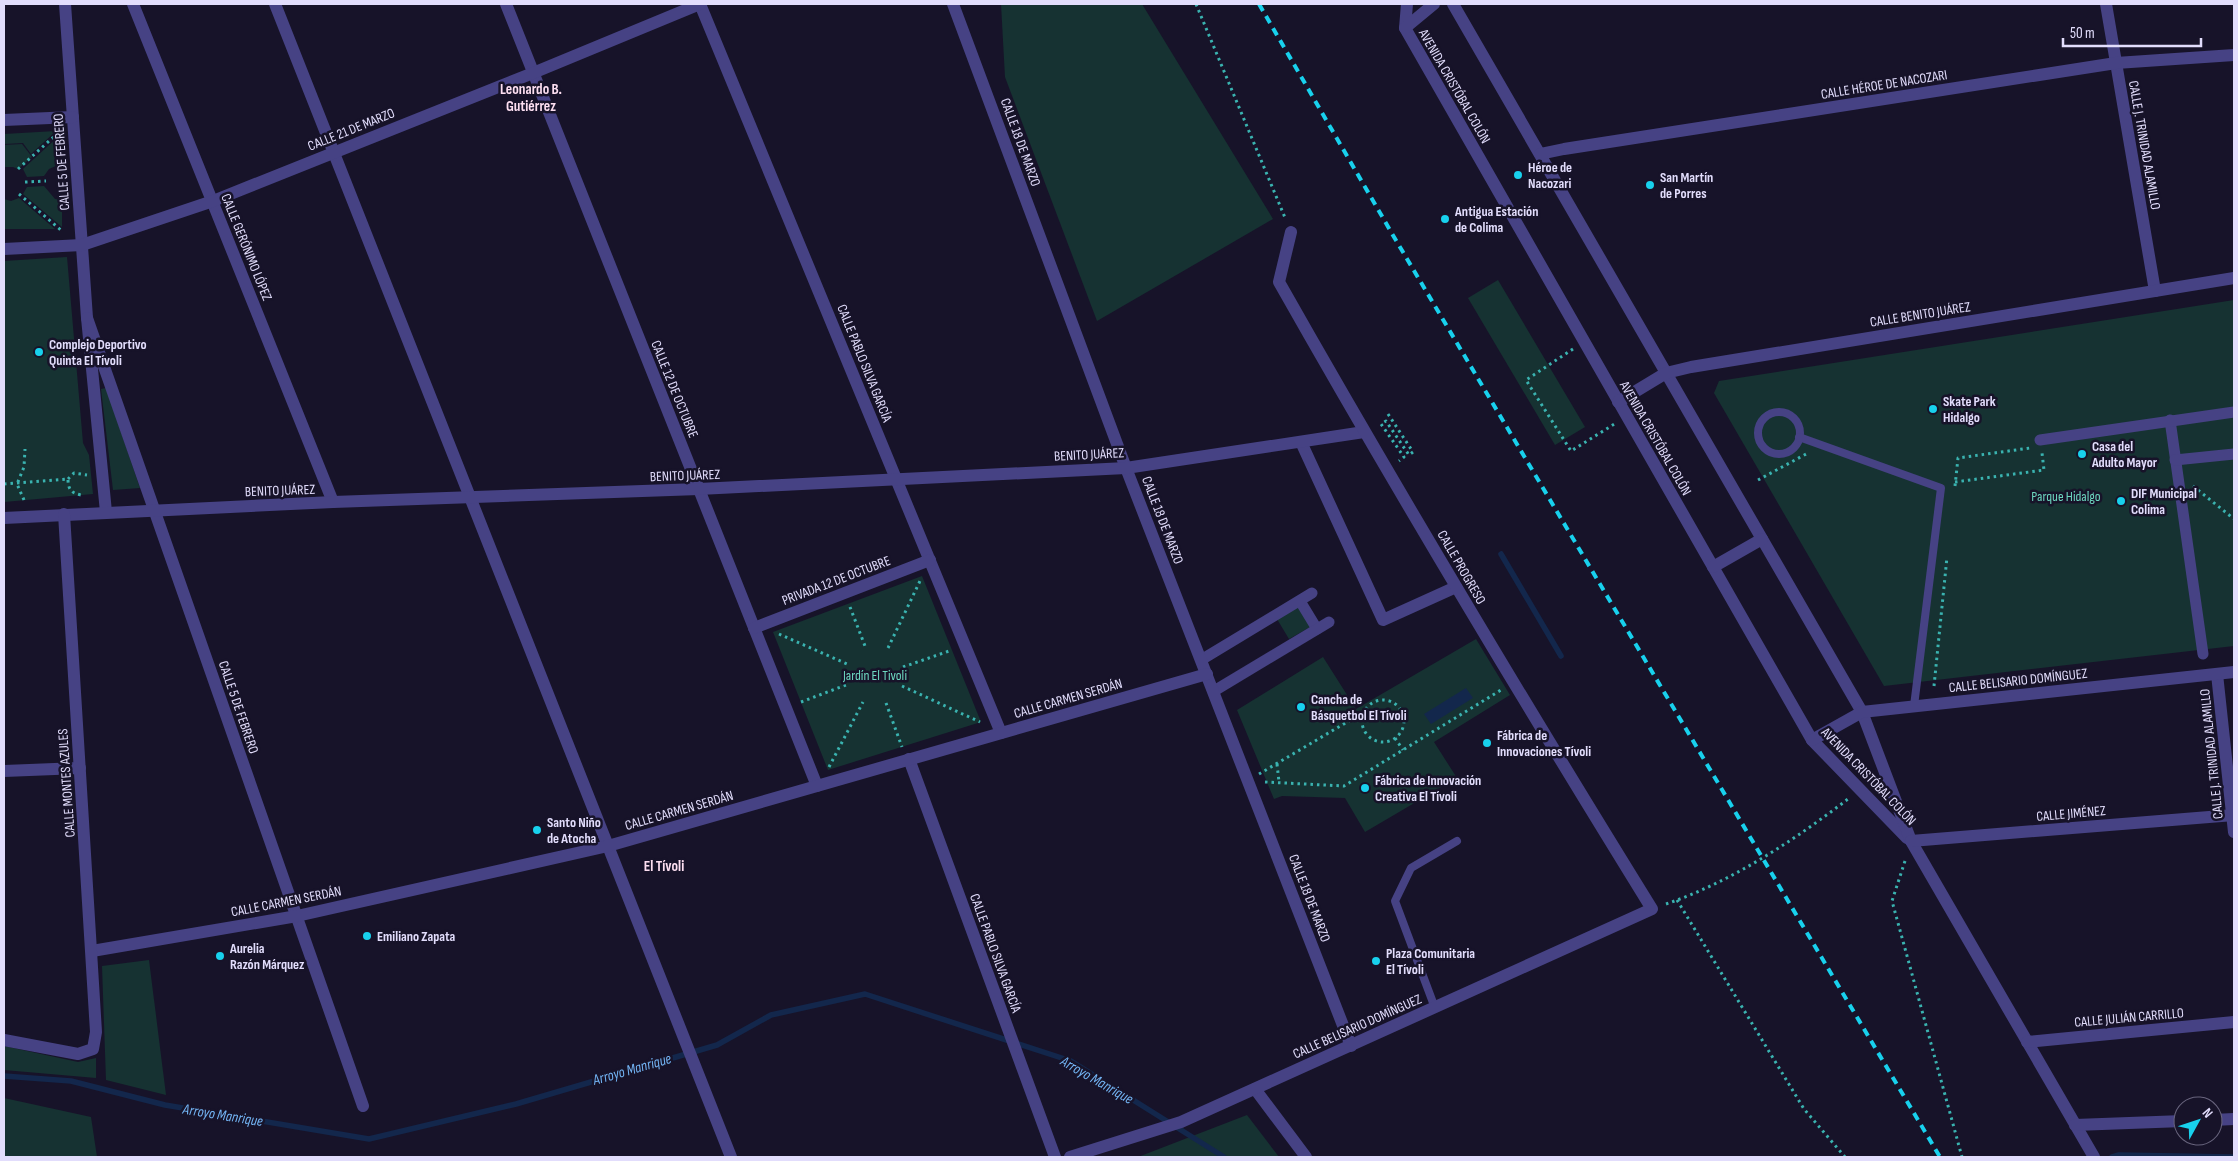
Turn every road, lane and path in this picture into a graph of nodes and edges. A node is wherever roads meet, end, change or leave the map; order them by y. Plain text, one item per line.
1 (65, 4) edge
2 (133, 4) edge
3 (275, 4) edge
4 (506, 4) edge
5 (700, 4) edge
6 (953, 4) edge
7 (1196, 4) edge
8 (1407, 4) edge
9 (1434, 4) edge
10 (1453, 4) edge
11 (2106, 4) edge
12 (1405, 28) junction
13 (2234, 55) edge
14 (2116, 63) junction
15 (533, 73) junction
16 (73, 117) junction
17 (4, 120) edge
18 (62, 129) dead end
19 (334, 152) junction
20 (1540, 154) junction
21 (18, 169) dead end
22 (46, 181) dead end
23 (25, 182) dead end
24 (19, 194) dead end
25 (212, 202) junction
26 (1291, 232) joint
27 (66, 234) dead end
28 (82, 245) junction
29 (4, 249) edge
30 (2234, 278) edge
31 (2155, 291) junction
32 (87, 318) junction
33 (1584, 342) junction
34 (1666, 373) junction
35 (1618, 402) junction
36 (2234, 412) edge
37 (1388, 414) dead end
38 (1626, 417) junction
39 (2170, 420) junction
40 (1364, 432) junction
41 (1799, 437) junction
42 (1301, 442) junction
43 (2036, 444) joint
44 (25, 449) dead end
45 (1811, 452) dead end
46 (2234, 454) edge
47 (2175, 460) junction
48 (1126, 468) junction
49 (1387, 469) junction
50 (2044, 470) dead end
51 (2177, 472) junction
52 (91, 477) dead end
53 (68, 479) junction
54 (896, 479) junction
55 (1758, 480) dead end
56 (1955, 482) junction
57 (4, 484) edge
58 (17, 484) junction
59 (1954, 489) dead end
60 (699, 490) junction
61 (81, 495) dead end
62 (470, 497) junction
63 (24, 500) dead end
64 (333, 502) junction
65 (154, 510) junction
66 (106, 512) junction
67 (64, 514) junction
68 (4, 518) edge
69 (2234, 519) edge
70 (1762, 539) junction
71 (1948, 552) dead end
72 (930, 560) junction
73 (1713, 567) junction
74 (922, 576) dead end
75 (1456, 587) junction
76 (1312, 593) dead end
77 (1300, 600) junction
78 (849, 604) dead end
79 (1329, 622) dead end
80 (754, 628) junction
81 (1317, 629) junction
82 (774, 632) dead end
83 (865, 646) dead end
84 (888, 648) dead end
85 (952, 650) dead end
86 (2203, 654) dead end
87 (1201, 660) junction
88 (846, 664) dead end
89 (903, 667) dead end
90 (2234, 672) edge
91 (1207, 674) junction
92 (2217, 674) junction
93 (1512, 684) junction
94 (846, 685) dead end
95 (902, 686) dead end
96 (1934, 686) dead end
97 (1214, 691) junction
98 (801, 702) dead end
99 (863, 702) dead end
100 (886, 703) dead end
101 (1914, 706) junction
102 (1364, 712) junction
103 (1862, 712) junction
104 (981, 722) dead end
105 (1001, 733) junction
106 (1395, 738) junction
107 (1812, 740) junction
108 (902, 747) dead end
109 (1403, 750) junction
110 (909, 759) junction
111 (1277, 764) junction
112 (80, 768) junction
113 (828, 770) dead end
114 (4, 771) edge
115 (1249, 781) junction
116 (817, 786) junction
117 (1860, 789) junction
118 (2233, 815) edge
119 (2234, 832) edge
120 (1457, 841) dead end
121 (1911, 841) junction
122 (608, 846) junction
123 (1677, 900) junction
124 (1652, 909) junction
125 (297, 916) junction
126 (92, 951) junction
127 (1435, 1008) junction
128 (2234, 1022) edge
129 (4, 1040) edge
130 (2027, 1042) junction
131 (1351, 1046) junction
132 (1255, 1089) junction
133 (363, 1106) dead end
134 (2173, 1121) edge
135 (2076, 1125) junction
136 (2092, 1154) edge
137 (731, 1157) edge
138 (1055, 1157) edge
139 (1070, 1157) edge
140 (1306, 1157) edge
141 (1845, 1157) edge
142 (1962, 1157) edge

1 - 16 street, CALLE 5 DE FEBRERO
2 - 25 street, CALLE GERÓNIMO LÓPEZ
3 - 19 street
4 - 15 street, CALLE 12 DE OCTUBRE
5 - 15 street, CALLE 21 DE MARZO
5 - 54 street, CALLE PABLO SILVA GARCÍA
6 - 48 street, CALLE 18 DE MARZO
7 - 26 path
8 - 12 street, AVENIDA CRISTÓBAL COLÓN
9 - 12 street, AVENIDA CRISTÓBAL COLÓN
10 - 20 street, AVENIDA CRISTÓBAL COLÓN
11 - 14 street, CALLE J. TRINIDAD ALAMILLO
12 - 33 street, AVENIDA CRISTÓBAL COLÓN
13 - 14 street, CALLE HÉROE DE NACOZARI
14 - 20 street, CALLE HÉROE DE NACOZARI
14 - 31 street, CALLE J. TRINIDAD ALAMILLO
15 - 19 street, CALLE 21 DE MARZO
15 - 60 street, CALLE 12 DE OCTUBRE
16 - 17 street
16 - 28 street, CALLE 5 DE FEBRERO
18 - 21 path
19 - 25 street, CALLE 21 DE MARZO
19 - 62 street
20 - 34 street, AVENIDA CRISTÓBAL COLÓN
22 - 23 path
24 - 27 path
25 - 28 street, CALLE 21 DE MARZO
25 - 64 street, CALLE GERÓNIMO LÓPEZ
26 - 40 street, CALLE PROGRESO
28 - 29 street, CALLE 21 DE MARZO
28 - 32 street, CALLE 5 DE FEBRERO
30 - 31 street, CALLE BENITO JUÁREZ
31 - 34 street, CALLE BENITO JUÁREZ
32 - 65 street, CALLE 5 DE FEBRERO
32 - 66 street, CALLE 5 DE FEBRERO
33 - 35 street, AVENIDA CRISTÓBAL COLÓN
33 - 38 path
34 - 35 street, CALLE BENITO JUÁREZ
34 - 70 street, AVENIDA CRISTÓBAL COLÓN
35 - 38 street, AVENIDA CRISTÓBAL COLÓN
36 - 39 street
37 - 49 path
38 - 73 street, AVENIDA CRISTÓBAL COLÓN
39 - 43 street
39 - 47 street
40 - 42 street, BENITO JUÁREZ
40 - 49 street, CALLE PROGRESO
41 - 41 lane
41 - 101 lane
42 - 48 street, BENITO JUÁREZ
42 - 75 street
43 - 56 path
44 - 58 path
45 - 55 path
46 - 47 street
47 - 51 street
48 - 54 street, BENITO JUÁREZ
48 - 87 street, CALLE 18 DE MARZO
49 - 75 street, CALLE PROGRESO
50 - 56 path
51 - 69 path
51 - 86 street
52 - 53 path
53 - 58 path
53 - 61 path
54 - 60 street, BENITO JUÁREZ
54 - 72 street, CALLE PABLO SILVA GARCÍA
56 - 59 path
57 - 58 path
58 - 63 path
60 - 62 street, BENITO JUÁREZ
60 - 80 street, CALLE 12 DE OCTUBRE
62 - 64 street, BENITO JUÁREZ
62 - 122 street
64 - 65 street, BENITO JUÁREZ
65 - 66 street, BENITO JUÁREZ
65 - 125 street, CALLE 5 DE FEBRERO
66 - 67 street, BENITO JUÁREZ
67 - 68 street, BENITO JUÁREZ
67 - 112 street, CALLE MONTES AZULES
70 - 73 street
70 - 103 street, AVENIDA CRISTÓBAL COLÓN
71 - 96 path
72 - 80 street, PRIVADA 12 DE OCTUBRE
72 - 105 street, CALLE PABLO SILVA GARCÍA
73 - 107 street, AVENIDA CRISTÓBAL COLÓN
74 - 84 path
75 - 93 street, CALLE PROGRESO
76 - 77 street
77 - 81 street
77 - 87 street
78 - 83 path
79 - 81 street
80 - 116 street, CALLE 12 DE OCTUBRE
81 - 97 street
82 - 88 path
85 - 89 path
87 - 91 street, CALLE 18 DE MARZO
90 - 92 street, CALLE BELISARIO DOMÍNGUEZ
91 - 97 street, CALLE 18 DE MARZO
91 - 105 street, CALLE CARMEN SERDÁN
92 - 101 street, CALLE BELISARIO DOMÍNGUEZ
92 - 118 street, CALLE J. TRINIDAD ALAMILLO
93 - 109 path
93 - 124 street, CALLE PROGRESO
94 - 98 path
95 - 104 path
97 - 115 street, CALLE 18 DE MARZO
99 - 113 path
100 - 108 path
101 - 103 street, CALLE BELISARIO DOMÍNGUEZ
102 - 106 path
102 - 106 path
102 - 111 path
103 - 107 street, CALLE BELISARIO DOMÍNGUEZ
103 - 121 street, AVENIDA CRISTÓBAL COLÓN
105 - 110 street, CALLE CARMEN SERDÁN
106 - 109 path
107 - 117 street, AVENIDA CRISTÓBAL COLÓN
109 - 111 path
110 - 116 street, CALLE CARMEN SERDÁN
110 - 138 street, CALLE PABLO SILVA GARCÍA
111 - 115 path
112 - 114 street
112 - 126 street, CALLE MONTES AZULES
115 - 131 street, CALLE 18 DE MARZO
116 - 122 street, CALLE CARMEN SERDÁN
117 - 121 street, AVENIDA CRISTÓBAL COLÓN
117 - 123 path
118 - 119 street, CALLE J. TRINIDAD ALAMILLO
118 - 121 street, CALLE JIMÉNEZ
120 - 127 lane
121 - 130 street, AVENIDA CRISTÓBAL COLÓN
121 - 142 path
122 - 125 street, CALLE CARMEN SERDÁN
122 - 137 street
123 - 124 path
123 - 141 path
124 - 127 street, CALLE BELISARIO DOMÍNGUEZ
125 - 126 street, CALLE CARMEN SERDÁN
125 - 133 street, CALLE 5 DE FEBRERO
126 - 129 street, CALLE MONTES AZULES
127 - 131 street, CALLE BELISARIO DOMÍNGUEZ
128 - 130 street, CALLE JULIÁN CARRILLO
130 - 135 street, AVENIDA CRISTÓBAL COLÓN
131 - 132 street, CALLE BELISARIO DOMÍNGUEZ
132 - 139 street, CALLE BELISARIO DOMÍNGUEZ
132 - 140 street
134 - 135 street
135 - 136 street, AVENIDA CRISTÓBAL COLÓN

